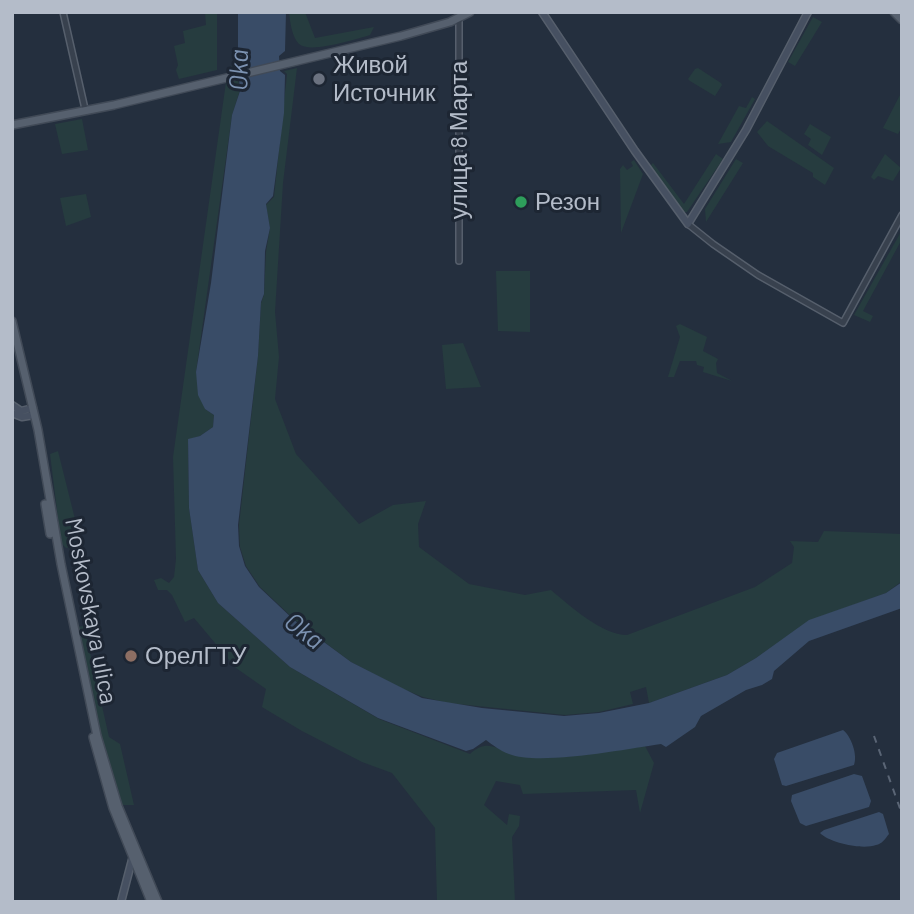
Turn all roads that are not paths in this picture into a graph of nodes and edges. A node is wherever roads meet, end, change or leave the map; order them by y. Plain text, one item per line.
1 (63, 12) edge
2 (470, 12) edge
3 (542, 12) edge
4 (808, 12) edge
5 (894, 12) edge
6 (458, 19) junction
7 (902, 20) edge
8 (85, 109) junction
9 (12, 125) edge
10 (902, 215) edge
11 (688, 224) junction
12 (459, 261) dead end
13 (12, 321) edge
14 (12, 342) edge
15 (20, 413) edge
16 (134, 854) junction
17 (121, 902) edge
18 (152, 902) edge
19 (158, 902) edge

1 - 8 street
2 - 6 main road
3 - 11 main road
4 - 11 main road
5 - 7 main road
6 - 8 main road
6 - 12 street, улица 8 Марта
8 - 9 main road
10 - 11 street
13 - 15 main road, Moskovskaya ulica
14 - 15 main road, Moskovskaya ulica
15 - 16 main road, Moskovskaya ulica
16 - 17 main road
16 - 18 main road, Moskovskaya ulica
16 - 19 main road, Moskovskaya ulica

